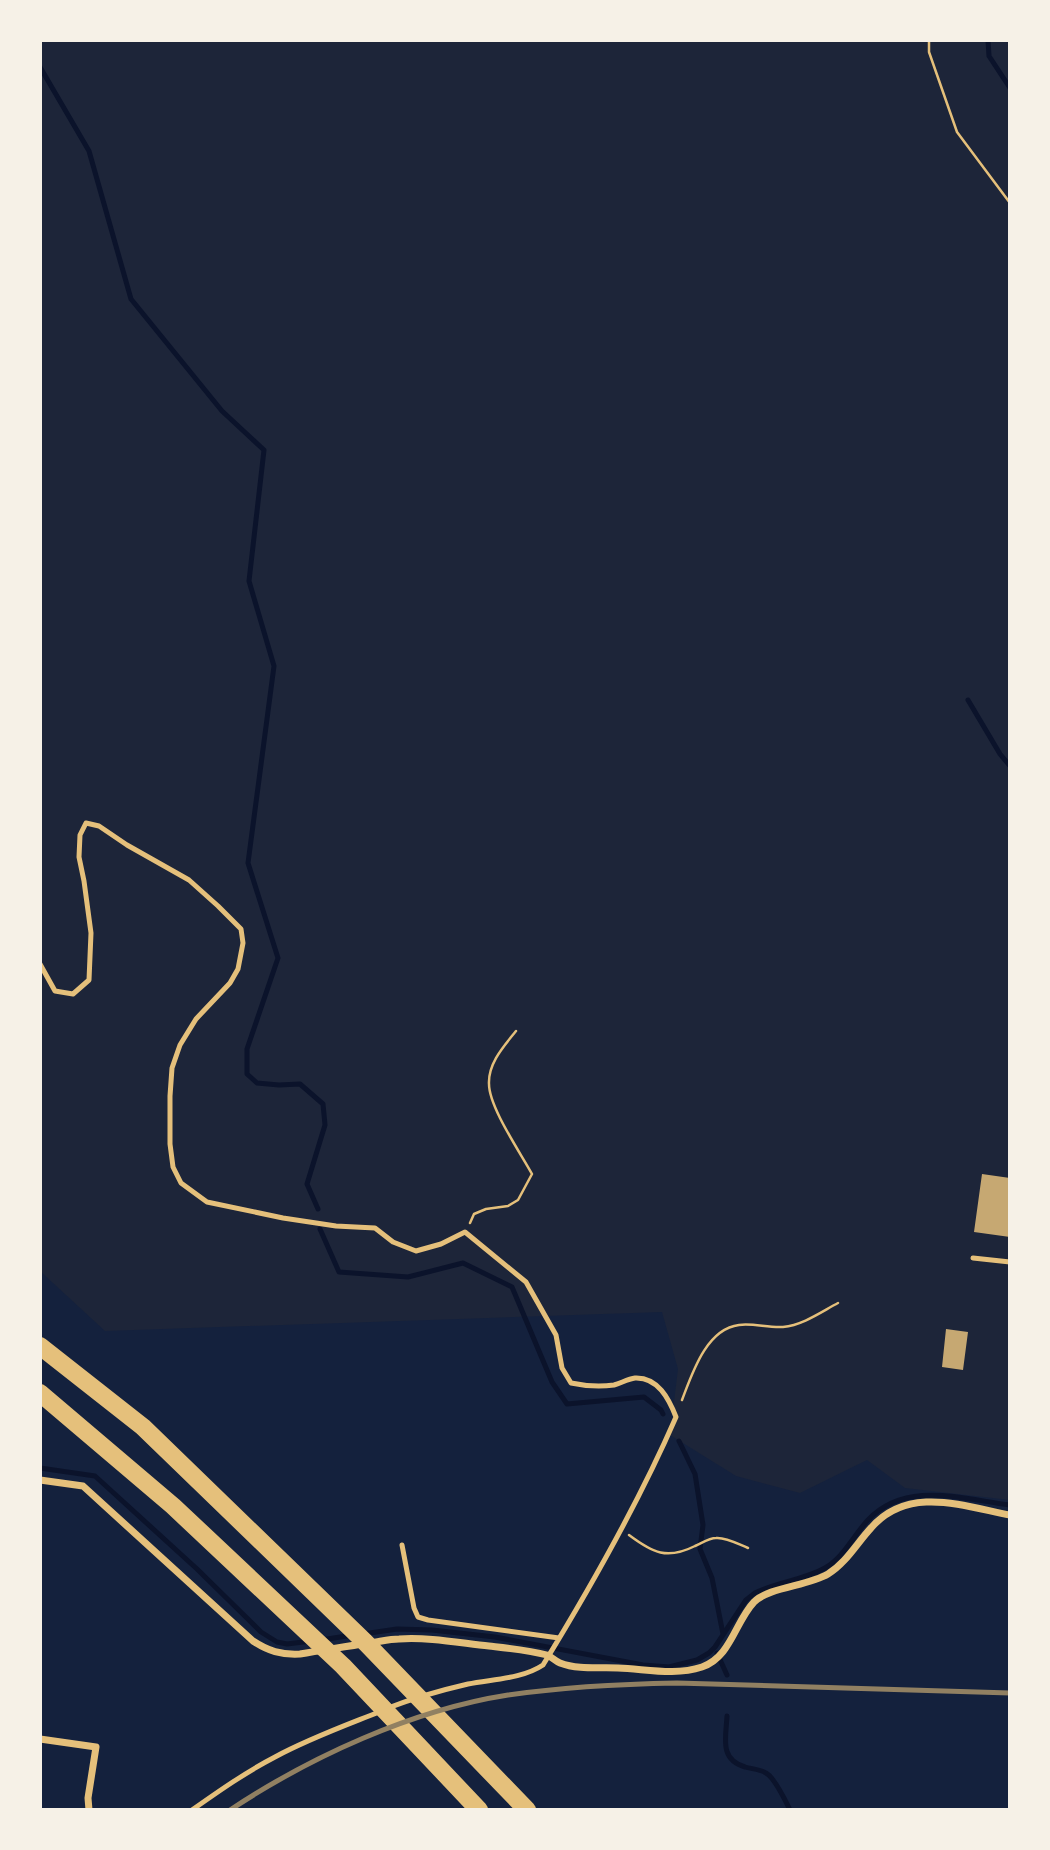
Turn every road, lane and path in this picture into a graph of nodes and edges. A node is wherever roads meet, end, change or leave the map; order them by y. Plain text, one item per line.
1 (929, 40) edge
2 (1010, 203) edge
3 (40, 964) edge
4 (516, 1031) dead end
5 (465, 1232) junction
6 (973, 1258) dead end
7 (1010, 1262) edge
8 (838, 1303) dead end
9 (47, 1351) edge
10 (40, 1393) edge
11 (676, 1417) junction
12 (40, 1480) edge
13 (1010, 1515) edge
14 (621, 1529) junction
15 (402, 1545) dead end
16 (747, 1548) dead end
17 (559, 1638) junction
18 (549, 1656) junction
19 (40, 1739) edge
20 (89, 1810) edge
21 (192, 1810) edge
22 (479, 1810) edge
23 (527, 1810) edge

1 - 2 path
3 - 5 lane
4 - 5 path
5 - 11 lane
6 - 7 lane
8 - 11 path
9 - 23 highway
10 - 22 highway
11 - 14 lane
12 - 18 street
13 - 18 street
14 - 16 path
14 - 17 lane
15 - 17 lane
17 - 18 lane
18 - 21 lane
19 - 20 street

